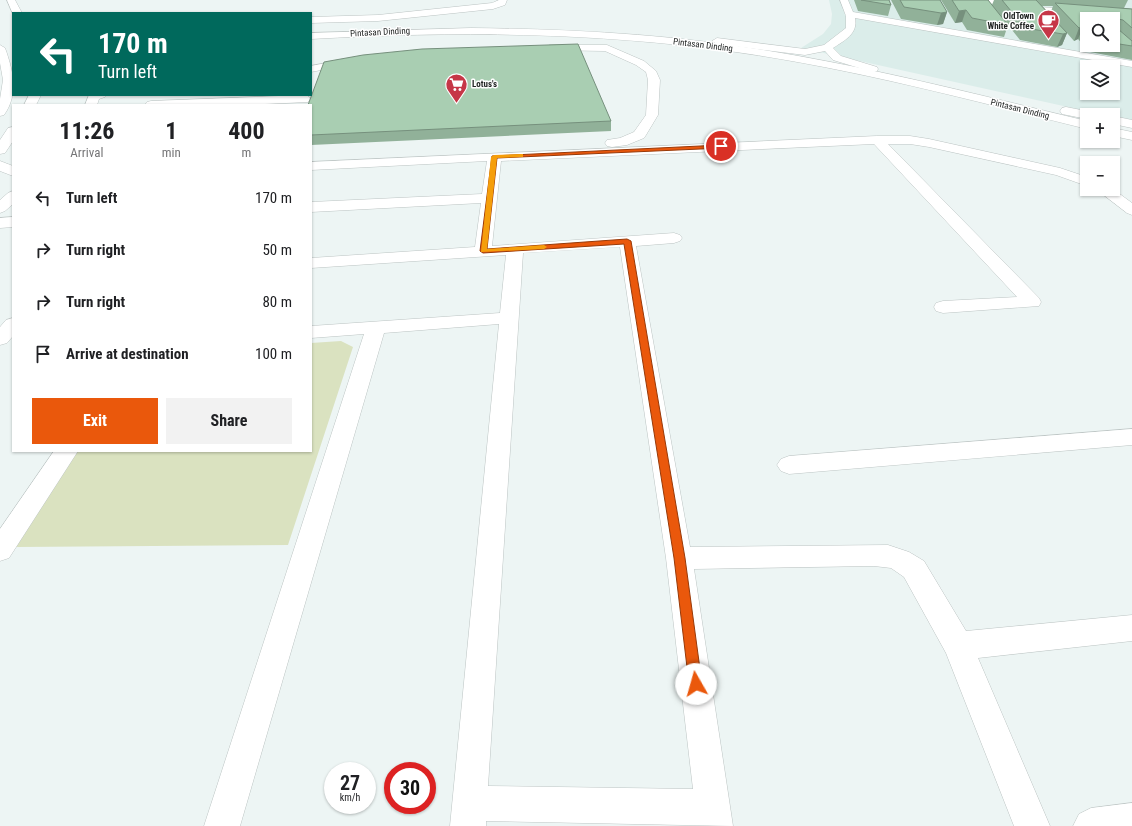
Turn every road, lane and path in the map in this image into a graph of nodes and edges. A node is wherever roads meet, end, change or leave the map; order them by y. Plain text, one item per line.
1 (11, 0) edge
2 (503, 0) edge
3 (844, 0) edge
4 (974, 0) edge
5 (982, 0) edge
6 (1029, 1) edge
7 (1079, 4) edge
8 (1038, 10) junction
9 (891, 11) edge
10 (17, 12) edge
11 (1088, 12) edge
12 (992, 13) edge
13 (850, 14) junction
14 (1080, 15) edge
15 (1120, 16) edge
16 (1132, 16) edge
17 (312, 20) edge
18 (947, 20) edge
19 (896, 22) junction
20 (1048, 22) edge
21 (874, 27) dead end
22 (1006, 31) edge
23 (312, 32) edge
24 (561, 33) junction
25 (955, 33) junction
26 (312, 36) edge
27 (658, 39) junction
28 (717, 41) junction
29 (1015, 44) junction
30 (1068, 44) dead end
31 (540, 47) edge
32 (0, 48) edge
33 (593, 48) junction
34 (607, 48) junction
35 (827, 48) junction
36 (1079, 55) junction
37 (366, 59) edge
38 (1080, 60) edge
39 (1058, 61) dead end
40 (1132, 64) edge
41 (7, 68) edge
42 (873, 69) junction
43 (312, 71) edge
44 (1120, 73) edge
45 (1132, 75) edge
46 (98, 96) edge
47 (303, 100) edge
48 (91, 104) edge
49 (181, 104) edge
50 (0, 112) edge
51 (1080, 114) edge
52 (1120, 122) edge
53 (1080, 123) edge
54 (1132, 125) edge
55 (12, 132) edge
56 (1120, 133) edge
57 (1132, 136) edge
58 (876, 140) junction
59 (550, 149) junction
60 (0, 150) edge
61 (312, 155) edge
62 (494, 157) junction
63 (0, 165) edge
64 (312, 166) edge
65 (12, 171) edge
66 (1080, 179) edge
67 (12, 188) edge
68 (0, 192) edge
69 (1113, 196) edge
70 (12, 197) edge
71 (489, 198) junction
72 (312, 207) edge
73 (0, 208) edge
74 (1132, 210) edge
75 (12, 222) edge
76 (0, 223) edge
77 (674, 238) dead end
78 (627, 241) junction
79 (515, 249) junction
80 (483, 251) junction
81 (312, 263) edge
82 (944, 307) dead end
83 (509, 318) junction
84 (12, 325) edge
85 (376, 328) junction
86 (312, 332) edge
87 (0, 339) edge
88 (1132, 437) edge
89 (65, 452) edge
90 (789, 465) dead end
91 (0, 550) edge
92 (679, 558) junction
93 (1132, 628) edge
94 (958, 646) junction
95 (469, 814) edge
96 (714, 816) edge
97 (1132, 821) edge
98 (219, 826) edge
99 (1032, 826) edge
100 (1091, 826) edge

1 - 10 street
2 - 17 street
3 - 13 street
4 - 5 street
5 - 6 street
5 - 12 street
6 - 8 street
7 - 11 street
8 - 14 street
8 - 20 street
9 - 19 street
13 - 19 street
13 - 35 street
15 - 16 street
18 - 25 street
19 - 25 street
21 - 39 street
22 - 29 street
23 - 28 street, Pintasan Dinding
24 - 26 street, Pintasan Dinding
24 - 27 street, Pintasan Dinding
24 - 33 street
25 - 29 street
27 - 34 street
27 - 53 street, Pintasan Dinding
28 - 35 street
28 - 42 street, Pintasan Dinding
29 - 36 street
30 - 36 street
31 - 33 street
32 - 41 street
33 - 34 street
34 - 59 street
35 - 42 street
36 - 38 street
36 - 40 street
37 - 43 street
41 - 50 street
42 - 51 street, Pintasan Dinding
44 - 45 street
46 - 48 street
47 - 49 street
52 - 54 street
55 - 60 street
56 - 57 street
58 - 59 street
58 - 66 street
58 - 82 street
59 - 61 street
59 - 62 street
62 - 64 street
62 - 71 street
63 - 65 street
67 - 68 street
69 - 74 street
70 - 73 street
71 - 72 street
71 - 80 street
75 - 76 street
77 - 78 street
78 - 79 street
78 - 92 street
79 - 80 street
79 - 83 street
80 - 81 street
83 - 85 street
83 - 95 street
84 - 87 street
85 - 86 street
85 - 98 street
88 - 90 street
89 - 91 street
92 - 94 street
92 - 96 street
93 - 94 street
94 - 99 street
95 - 96 street
97 - 100 street

